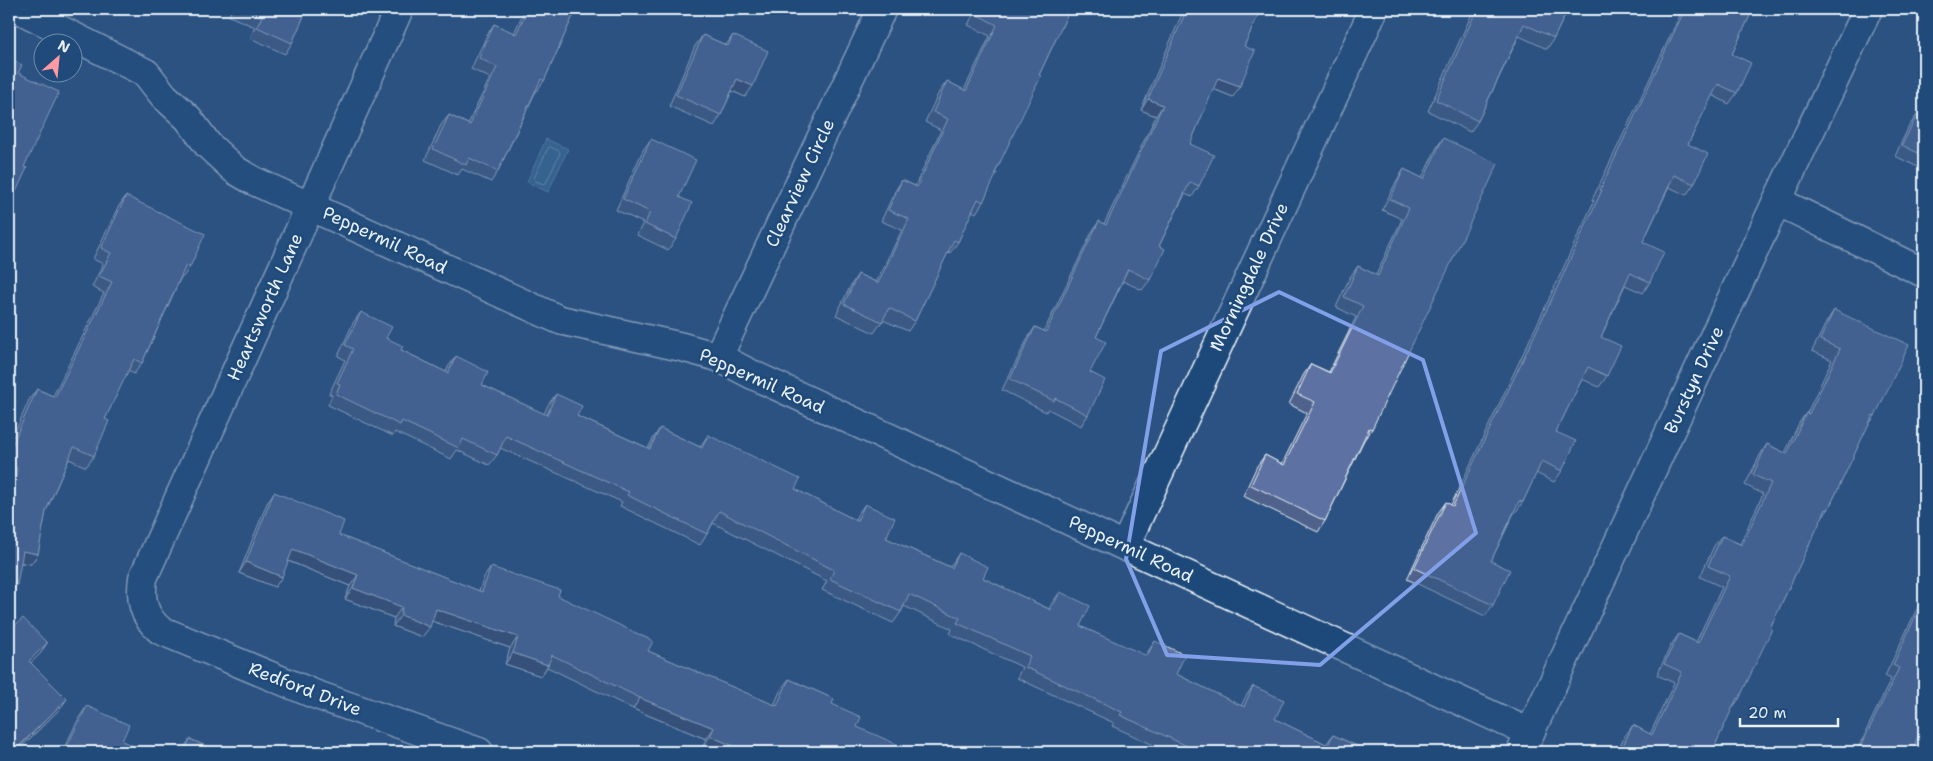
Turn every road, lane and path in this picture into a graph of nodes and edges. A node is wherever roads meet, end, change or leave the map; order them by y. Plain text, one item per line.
1 (19, 9) edge
2 (399, 9) edge
3 (882, 9) edge
4 (1374, 9) edge
5 (1868, 9) edge
6 (1777, 201) junction
7 (310, 206) junction
8 (1924, 273) edge
9 (718, 358) junction
10 (1124, 546) junction
11 (144, 608) joint
12 (1526, 743) edge
13 (479, 752) edge

1 - 7 street, Peppermil Road
2 - 7 street, Heartsworth Lane
3 - 9 street, Clearview Circle
4 - 10 street, Morningdale Drive
5 - 6 street, Burstyn Drive
6 - 8 street
6 - 12 street, Burstyn Drive
7 - 9 street, Peppermil Road
7 - 11 street, Heartsworth Lane
9 - 10 street, Peppermil Road
10 - 12 street, Peppermil Road
11 - 13 street, Redford Drive

